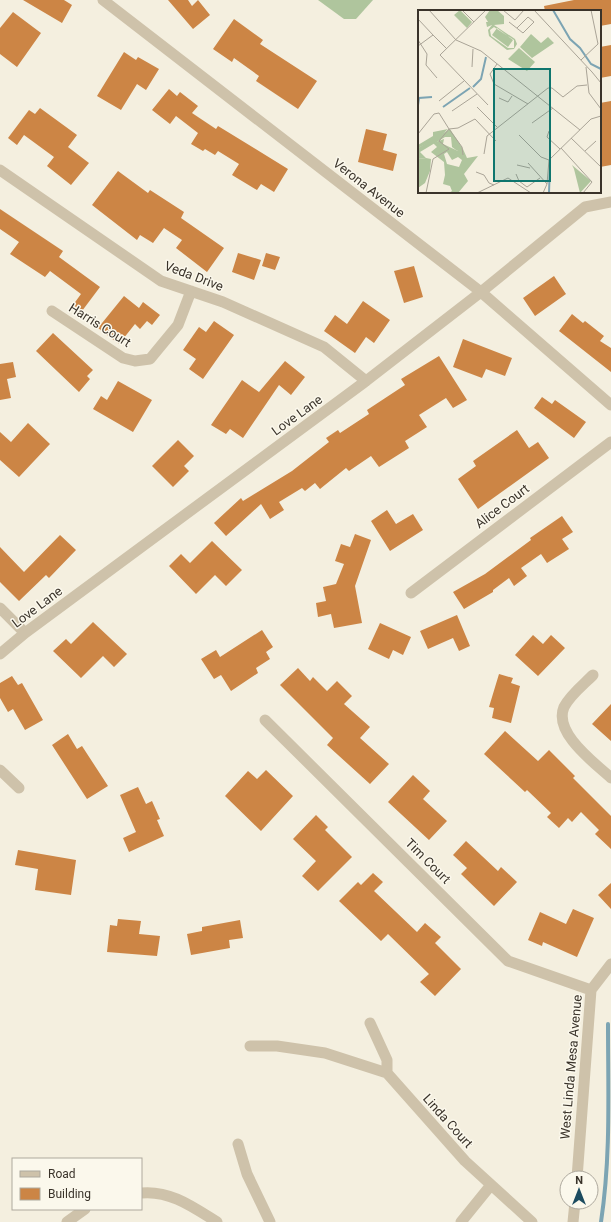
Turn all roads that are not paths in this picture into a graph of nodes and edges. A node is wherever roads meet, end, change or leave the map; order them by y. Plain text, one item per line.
1 (103, 0) edge
2 (0, 170) edge
3 (611, 202) edge
4 (191, 291) junction
5 (481, 292) junction
6 (52, 311) dead end
7 (366, 381) junction
8 (611, 405) edge
9 (611, 442) edge
10 (411, 593) dead end
11 (0, 608) edge
12 (25, 633) junction
13 (0, 654) edge
14 (593, 675) dead end
15 (265, 720) dead end
16 (0, 770) edge
17 (611, 778) edge
18 (19, 788) dead end
19 (611, 964) edge
20 (590, 990) junction
21 (370, 1023) dead end
22 (250, 1046) dead end
23 (387, 1073) junction
24 (238, 1144) dead end
25 (578, 1170) edge
26 (491, 1185) junction
27 (142, 1193) edge
28 (84, 1210) edge
29 (574, 1210) edge
30 (67, 1222) edge
31 (216, 1222) edge
32 (270, 1222) edge
33 (461, 1222) edge
34 (532, 1222) edge
35 (573, 1222) edge

1 - 5 street, Verona Avenue
2 - 4 street, Veda Drive
3 - 5 street, Love Lane
4 - 6 street, Harris Court
4 - 7 street, Veda Drive
5 - 7 street, Love Lane
5 - 8 street, Verona Avenue
7 - 12 street, Love Lane
9 - 10 street, Alice Court
11 - 12 street
12 - 13 street, Love Lane
14 - 17 street
15 - 20 street, Tim Court
16 - 18 street
19 - 20 street, West Linda Mesa Avenue
20 - 25 street, West Linda Mesa Avenue
21 - 23 street
22 - 23 street
23 - 26 street, Linda Court
24 - 32 street
26 - 33 street
26 - 34 street, Linda Court
27 - 31 street
28 - 30 street
29 - 35 street

